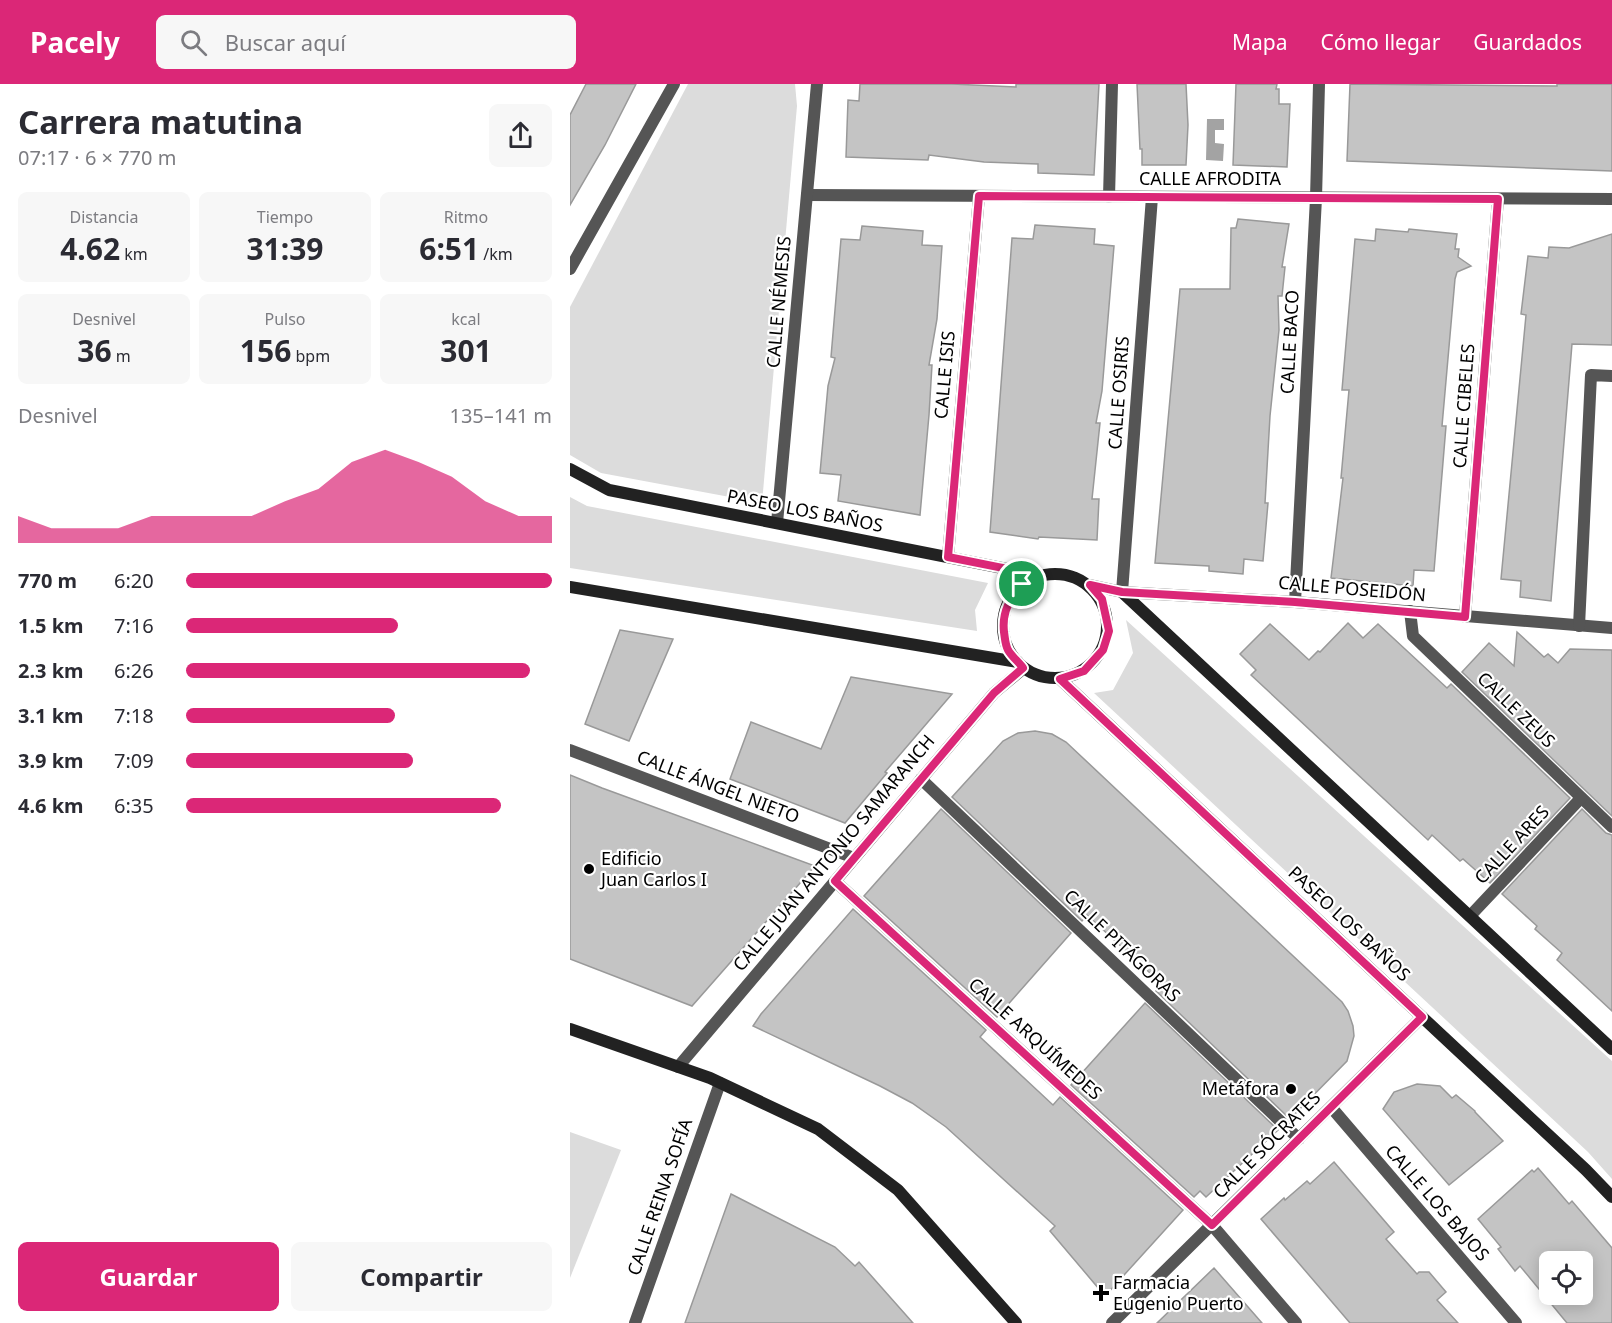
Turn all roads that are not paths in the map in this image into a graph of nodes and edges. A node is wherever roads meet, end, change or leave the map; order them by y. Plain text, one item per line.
1 (674, 84) edge
2 (817, 84) edge
3 (1112, 84) edge
4 (1319, 84) edge
5 (807, 195) junction
6 (979, 196) junction
7 (1109, 197) junction
8 (1152, 197) junction
9 (1316, 198) junction
10 (1498, 199) junction
11 (1612, 200) edge
12 (570, 268) edge
13 (1612, 376) edge
14 (570, 469) edge
15 (777, 523) junction
16 (948, 557) junction
17 (1038, 575) junction
18 (1090, 585) junction
19 (570, 587) edge
20 (1122, 592) junction
21 (1295, 602) junction
22 (1410, 611) junction
23 (1465, 617) junction
24 (1579, 626) junction
25 (1612, 628) edge
26 (1021, 665) junction
27 (1060, 679) junction
28 (570, 750) edge
29 (921, 779) junction
30 (1581, 798) junction
31 (1612, 827) edge
32 (854, 858) junction
33 (835, 881) junction
34 (1470, 916) junction
35 (1422, 1017) junction
36 (570, 1029) edge
37 (1612, 1048) edge
38 (678, 1067) junction
39 (720, 1083) junction
40 (1331, 1107) junction
41 (1299, 1139) junction
42 (1612, 1197) edge
43 (1212, 1225) junction
44 (635, 1323) edge
45 (1016, 1323) edge
46 (1112, 1323) edge
47 (1296, 1323) edge
48 (1516, 1323) edge

1 - 12 street
2 - 5 street, CALLE NÉMESIS
3 - 7 street
4 - 9 street, CALLE BACO
5 - 6 street, CALLE AFRODITA
5 - 15 street, CALLE NÉMESIS
6 - 7 street, CALLE AFRODITA
6 - 16 street, CALLE ISIS
7 - 8 street, CALLE AFRODITA
8 - 9 street, CALLE AFRODITA
8 - 20 street, CALLE OSIRIS
9 - 10 street, CALLE AFRODITA
9 - 21 street, CALLE BACO
10 - 11 street, CALLE AFRODITA
10 - 23 street, CALLE CIBELES
13 - 24 street
14 - 15 street, PASEO LOS BAÑOS
15 - 16 street, PASEO LOS BAÑOS
16 - 17 street, PASEO LOS BAÑOS
17 - 18 street
17 - 26 street
18 - 20 street, CALLE POSEIDÓN
18 - 27 street
19 - 26 street
20 - 21 street, CALLE POSEIDÓN
20 - 34 street
21 - 22 street, CALLE POSEIDÓN
22 - 23 street, CALLE POSEIDÓN
22 - 30 street, CALLE ZEUS
23 - 24 street, CALLE POSEIDÓN
24 - 25 street, CALLE POSEIDÓN
26 - 27 street
26 - 29 street, CALLE JUAN ANTONIO SAMARANCH
27 - 35 street, PASEO LOS BAÑOS
28 - 32 street, CALLE ÁNGEL NIETO
29 - 32 street, CALLE JUAN ANTONIO SAMARANCH
29 - 41 street, CALLE PITÁGORAS
30 - 31 street, CALLE ZEUS
30 - 34 street, CALLE ARES
32 - 33 street, CALLE JUAN ANTONIO SAMARANCH
33 - 38 street, CALLE JUAN ANTONIO SAMARANCH
33 - 43 street, CALLE ARQUÍMEDES
34 - 37 street
35 - 40 street, CALLE SÓCRATES
35 - 42 street, PASEO LOS BAÑOS
36 - 38 street
38 - 39 street
39 - 44 street, CALLE REINA SOFÍA
39 - 45 street
40 - 41 street, CALLE SÓCRATES
40 - 48 street, CALLE LOS BAJOS
41 - 43 street, CALLE SÓCRATES
43 - 46 street, CALLE SÓCRATES
43 - 47 street, CALLE ARQUÍMEDES

